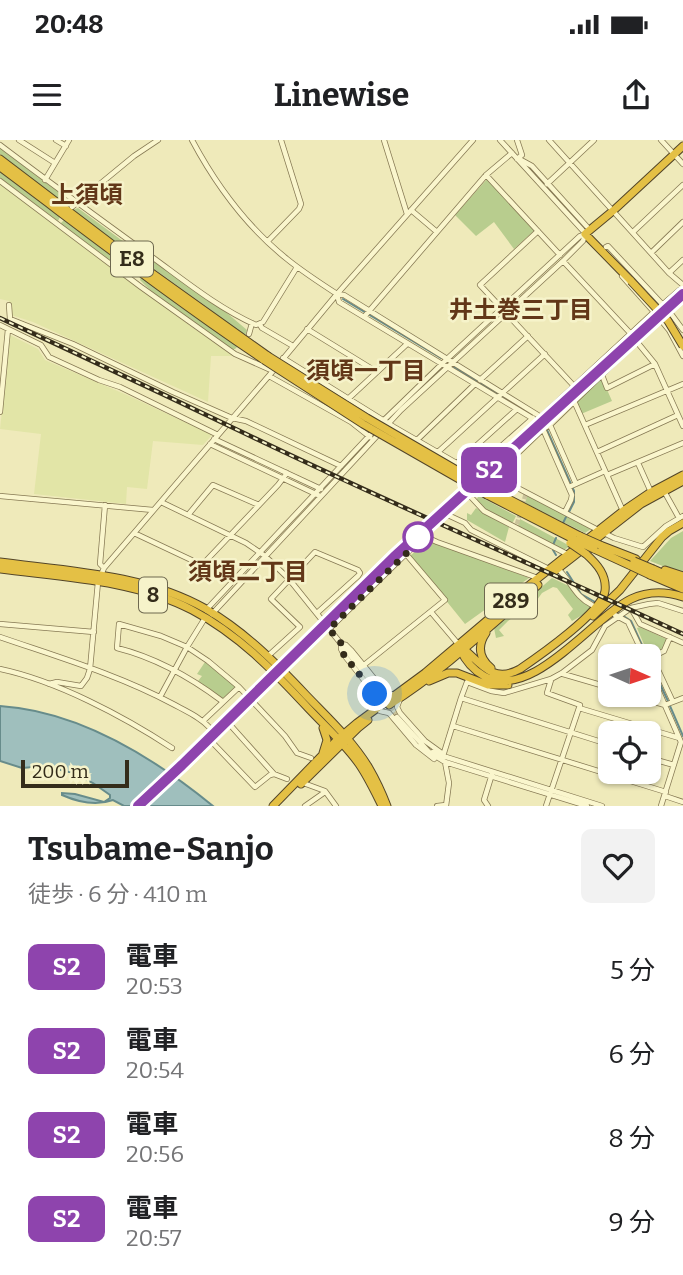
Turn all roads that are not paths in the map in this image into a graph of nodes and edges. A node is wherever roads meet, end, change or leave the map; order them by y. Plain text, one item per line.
1 (19, 140) edge
2 (56, 140) edge
3 (69, 140) edge
4 (158, 140) edge
5 (192, 140) edge
6 (281, 140) edge
7 (384, 140) edge
8 (472, 140) edge
9 (499, 140) edge
10 (517, 140) edge
11 (549, 140) edge
12 (594, 140) edge
13 (661, 140) edge
14 (0, 145) edge
15 (66, 146) junction
16 (683, 146) edge
17 (512, 153) junction
18 (674, 154) junction
19 (0, 159) edge
20 (517, 159) junction
21 (55, 163) junction
22 (570, 163) junction
23 (683, 164) edge
24 (0, 167) edge
25 (486, 175) junction
26 (45, 180) junction
27 (0, 181) edge
28 (545, 185) junction
29 (683, 185) edge
30 (74, 205) junction
31 (614, 210) junction
32 (409, 213) junction
33 (683, 222) edge
34 (538, 231) junction
35 (437, 232) junction
36 (588, 232) junction
37 (633, 232) junction
38 (268, 242) junction
39 (604, 249) junction
40 (652, 252) junction
41 (149, 255) junction
42 (561, 258) junction
43 (683, 260) edge
44 (145, 261) dead end
45 (297, 267) junction
46 (669, 272) junction
47 (632, 280) junction
48 (683, 286) edge
49 (337, 294) junction
50 (683, 298) edge
51 (663, 304) junction
52 (9, 305) dead end
53 (504, 310) junction
54 (668, 311) junction
55 (654, 312) junction
56 (366, 314) junction
57 (660, 319) junction
58 (252, 323) junction
59 (260, 324) junction
60 (0, 325) edge
61 (8, 329) junction
62 (307, 329) junction
63 (683, 330) edge
64 (249, 334) dead end
65 (631, 334) junction
66 (528, 336) junction
67 (683, 337) edge
68 (636, 342) junction
69 (407, 344) junction
70 (293, 346) junction
71 (683, 346) edge
72 (545, 354) junction
73 (683, 356) edge
74 (266, 358) junction
75 (283, 358) junction
76 (447, 363) junction
77 (655, 364) junction
78 (377, 372) junction
79 (271, 373) junction
80 (602, 375) junction
81 (477, 382) junction
82 (683, 384) edge
83 (575, 386) junction
84 (667, 390) junction
85 (499, 396) junction
86 (348, 399) junction
87 (574, 401) junction
88 (519, 407) junction
89 (0, 412) edge
90 (678, 415) junction
91 (534, 416) junction
92 (232, 418) junction
93 (386, 422) junction
94 (584, 425) junction
95 (683, 426) edge
96 (547, 427) junction
97 (371, 438) junction
98 (214, 440) junction
99 (417, 440) junction
100 (683, 443) edge
101 (438, 452) junction
102 (597, 452) junction
103 (457, 463) junction
104 (638, 463) junction
105 (341, 466) junction
106 (287, 473) junction
107 (606, 473) junction
108 (496, 474) junction
109 (683, 475) edge
110 (283, 479) junction
111 (683, 481) edge
112 (573, 485) junction
113 (319, 488) junction
114 (664, 490) junction
115 (325, 491) junction
116 (651, 492) junction
117 (314, 494) junction
118 (0, 496) edge
119 (320, 496) junction
120 (161, 502) junction
121 (105, 505) junction
122 (258, 505) junction
123 (154, 510) junction
124 (624, 513) junction
125 (450, 514) dead end
126 (567, 514) junction
127 (188, 515) junction
128 (682, 520) edge
129 (601, 532) junction
130 (134, 533) junction
131 (230, 535) junction
132 (575, 539) junction
133 (260, 552) junction
134 (406, 554) junction
135 (568, 554) junction
136 (265, 556) junction
137 (0, 562) edge
138 (0, 569) edge
139 (554, 569) junction
140 (652, 570) junction
141 (101, 575) junction
142 (683, 576) edge
143 (538, 578) junction
144 (289, 579) junction
145 (683, 582) edge
146 (683, 589) edge
147 (683, 597) edge
148 (592, 604) dead end
149 (631, 608) junction
150 (509, 610) junction
151 (683, 611) edge
152 (431, 612) junction
153 (317, 613) junction
154 (208, 614) junction
155 (620, 615) junction
156 (0, 624) edge
157 (635, 626) junction
158 (329, 629) junction
159 (94, 632) junction
160 (569, 632) junction
161 (0, 637) edge
162 (670, 637) junction
163 (576, 641) junction
164 (341, 643) junction
165 (683, 643) edge
166 (640, 644) edge
167 (187, 647) junction
168 (461, 648) junction
169 (268, 656) junction
170 (363, 665) junction
171 (0, 669) edge
172 (90, 669) junction
173 (520, 669) junction
174 (174, 670) junction
175 (536, 671) junction
176 (562, 673) junction
177 (551, 679) junction
178 (49, 684) junction
179 (598, 684) edge
180 (239, 687) junction
181 (415, 688) junction
182 (379, 691) tunnel mouth
183 (662, 692) edge
184 (160, 697) junction
185 (398, 697) junction
186 (461, 698) junction
187 (683, 698) edge
188 (222, 701) junction
189 (662, 702) edge
190 (669, 704) junction
191 (317, 706) junction
192 (579, 708) junction
193 (379, 709) junction
194 (397, 717) tunnel mouth
195 (203, 721) junction
196 (321, 722) junction
197 (357, 723) junction
198 (452, 726) junction
199 (232, 727) dead end
200 (570, 733) junction
201 (680, 738) junction
202 (342, 739) junction
203 (598, 741) edge
204 (682, 747) edge
205 (172, 748) dead end
206 (323, 754) junction
207 (311, 758) dead end
208 (444, 759) junction
209 (562, 760) junction
210 (661, 761) edge
211 (674, 765) junction
212 (274, 774) junction
213 (492, 774) junction
214 (287, 779) dead end
215 (306, 784) dead end
216 (326, 791) junction
217 (551, 792) junction
218 (665, 794) junction
219 (683, 802) edge
220 (446, 805) edge
221 (273, 806) edge
222 (280, 806) edge
223 (305, 806) edge
224 (336, 806) edge
225 (385, 806) edge
226 (437, 806) edge
227 (488, 806) edge
228 (546, 806) edge
229 (587, 806) edge
230 (601, 806) edge
231 (662, 806) edge

1 - 21 street
2 - 15 street
3 - 15 street
4 - 30 street
5 - 38 street
6 - 38 street
7 - 32 street
8 - 32 street
9 - 17 street
10 - 20 street
11 - 22 street
12 - 22 street
13 - 18 street
14 - 26 street
15 - 21 street
16 - 18 highway
17 - 20 street
17 - 25 street
18 - 23 street
18 - 31 highway
19 - 74 highway, E8
20 - 28 street
21 - 26 street
22 - 28 street
22 - 31 street
24 - 74 highway, E8
25 - 34 street
25 - 35 street
26 - 30 street
27 - 79 street
28 - 36 street
29 - 37 street
30 - 41 street
31 - 36 highway
31 - 37 street
32 - 35 street
32 - 49 street
33 - 40 street
34 - 42 street
34 - 53 street
35 - 56 street
36 - 39 highway
36 - 42 street
37 - 40 street
38 - 45 street
39 - 47 highway
39 - 51 street
39 - 55 street
40 - 46 street
41 - 44 street
41 - 58 street
42 - 53 street
42 - 65 street
43 - 46 street
45 - 49 street
45 - 59 street
46 - 48 street
47 - 67 highway, bridge
47 - 71 highway, bridge
48 - 51 street
49 - 56 street
49 - 62 street
50 - 54 street
51 - 55 street
52 - 92 street
53 - 66 street
53 - 76 street
54 - 57 street
54 - 63 street
55 - 65 street
56 - 69 street
56 - 76 street
57 - 68 street
57 - 73 street
58 - 59 street
58 - 64 street
59 - 70 street
60 - 61 street
61 - 89 street
61 - 98 street
62 - 70 street
62 - 78 street
65 - 83 street
66 - 72 street
66 - 81 street
68 - 77 street
68 - 80 street
69 - 76 street
69 - 78 street
70 - 75 street
72 - 83 street
72 - 85 street
74 - 132 highway, E8, bridge
75 - 79 street
75 - 86 street
76 - 81 street
76 - 93 street
77 - 80 street
77 - 84 street
78 - 86 street
79 - 92 street
79 - 97 street
80 - 87 street
81 - 85 street
81 - 99 street
82 - 84 street
83 - 91 street
84 - 90 street
84 - 94 street
85 - 88 street
85 - 101 street
86 - 93 street
87 - 94 street
87 - 96 street
88 - 91 street
88 - 103 street
90 - 95 street
90 - 102 street
91 - 96 street
91 - 103 street
92 - 98 street
92 - 105 street
93 - 97 street
93 - 99 street
94 - 102 street
96 - 108 street
96 - 112 street
97 - 105 street
97 - 115 street
98 - 106 street
98 - 110 street
98 - 120 street
99 - 101 street
100 - 104 street
101 - 103 street
102 - 107 street
104 - 107 street
104 - 116 street
105 - 113 street
106 - 110 street
106 - 113 street
107 - 112 street
107 - 124 street
108 - 126 street
108 - 135 street
109 - 116 highway, 289
110 - 117 street
110 - 122 street
111 - 114 highway, 289
112 - 126 street
113 - 115 street
113 - 117 street
114 - 124 highway, 289
114 - 128 street
115 - 119 street
116 - 124 highway, 289
117 - 119 street
117 - 133 street
118 - 121 street
119 - 136 street
120 - 123 street
120 - 127 street
121 - 123 street
121 - 141 street
122 - 127 street
122 - 131 street
123 - 130 street
124 - 129 highway, 289
125 - 139 street
126 - 129 street
127 - 131 street
128 - 129 street
128 - 160 highway
128 - 163 highway
129 - 135 highway, 289
129 - 139 highway, 289
130 - 131 street
130 - 141 street
131 - 133 street
132 - 140 highway, E8, bridge
132 - 160 highway, bridge
133 - 136 street
133 - 154 street
134 - 143 street
134 - 152 street
134 - 158 street
135 - 139 highway, 289
136 - 144 street
136 - 154 street
137 - 141 highway, 8
138 - 141 highway, 8
139 - 143 highway, 289
139 - 148 street
139 - 150 highway, 289
140 - 142 highway
140 - 145 highway, E8
140 - 146 highway, E8
141 - 154 highway, 8
141 - 159 street
143 - 168 highway, 289
144 - 153 street
144 - 153 street
144 - 169 street
147 - 163 highway
149 - 151 street
149 - 155 street
149 - 157 street
150 - 168 highway, 289
150 - 173 highway
152 - 168 street
152 - 170 street
153 - 158 street
154 - 167 street
154 - 169 highway, 8
154 - 196 highway, 8
155 - 157 street
155 - 176 street
156 - 159 street
157 - 162 street
157 - 166 street
158 - 164 street
159 - 172 street
160 - 173 highway
161 - 172 street
162 - 165 street
162 - 190 street
163 - 175 highway
164 - 170 street
164 - 182 street
164 - 193 street
167 - 174 street
167 - 174 street
167 - 180 street
168 - 173 highway
168 - 175 highway
168 - 181 highway, 289
168 - 185 highway, 289
169 - 191 highway, 8
170 - 185 street
171 - 178 street
172 - 178 street
172 - 184 street
174 - 184 street
174 - 188 street
175 - 181 highway
176 - 177 street
176 - 179 street
177 - 186 street
177 - 192 street
178 - 205 street
180 - 188 street
180 - 207 street
181 - 185 highway, 289
183 - 190 street
184 - 195 street
185 - 193 highway, 289
185 - 208 street
186 - 198 street
186 - 200 street
187 - 190 street
188 - 195 street
189 - 190 street
190 - 201 street
191 - 197 highway
191 - 202 highway, 8
192 - 200 street
192 - 201 street
193 - 197 highway, 289
193 - 202 highway, 289
193 - 208 street
194 - 208 street
195 - 212 street
196 - 202 highway, 8
196 - 206 highway
197 - 202 highway, 289
198 - 208 street
198 - 209 street
199 - 212 street
200 - 203 street
200 - 209 street
201 - 204 street
202 - 206 highway, 289
202 - 222 highway, 289
202 - 225 highway, 8
204 - 211 street
206 - 221 highway, 289
208 - 213 street
208 - 220 street
209 - 217 street
209 - 218 street
210 - 211 street
211 - 218 street
212 - 214 street
213 - 217 street
213 - 227 street
215 - 216 street
216 - 223 street
216 - 224 street
217 - 228 street
217 - 229 street
217 - 230 street
218 - 219 street
218 - 231 street
220 - 226 street

